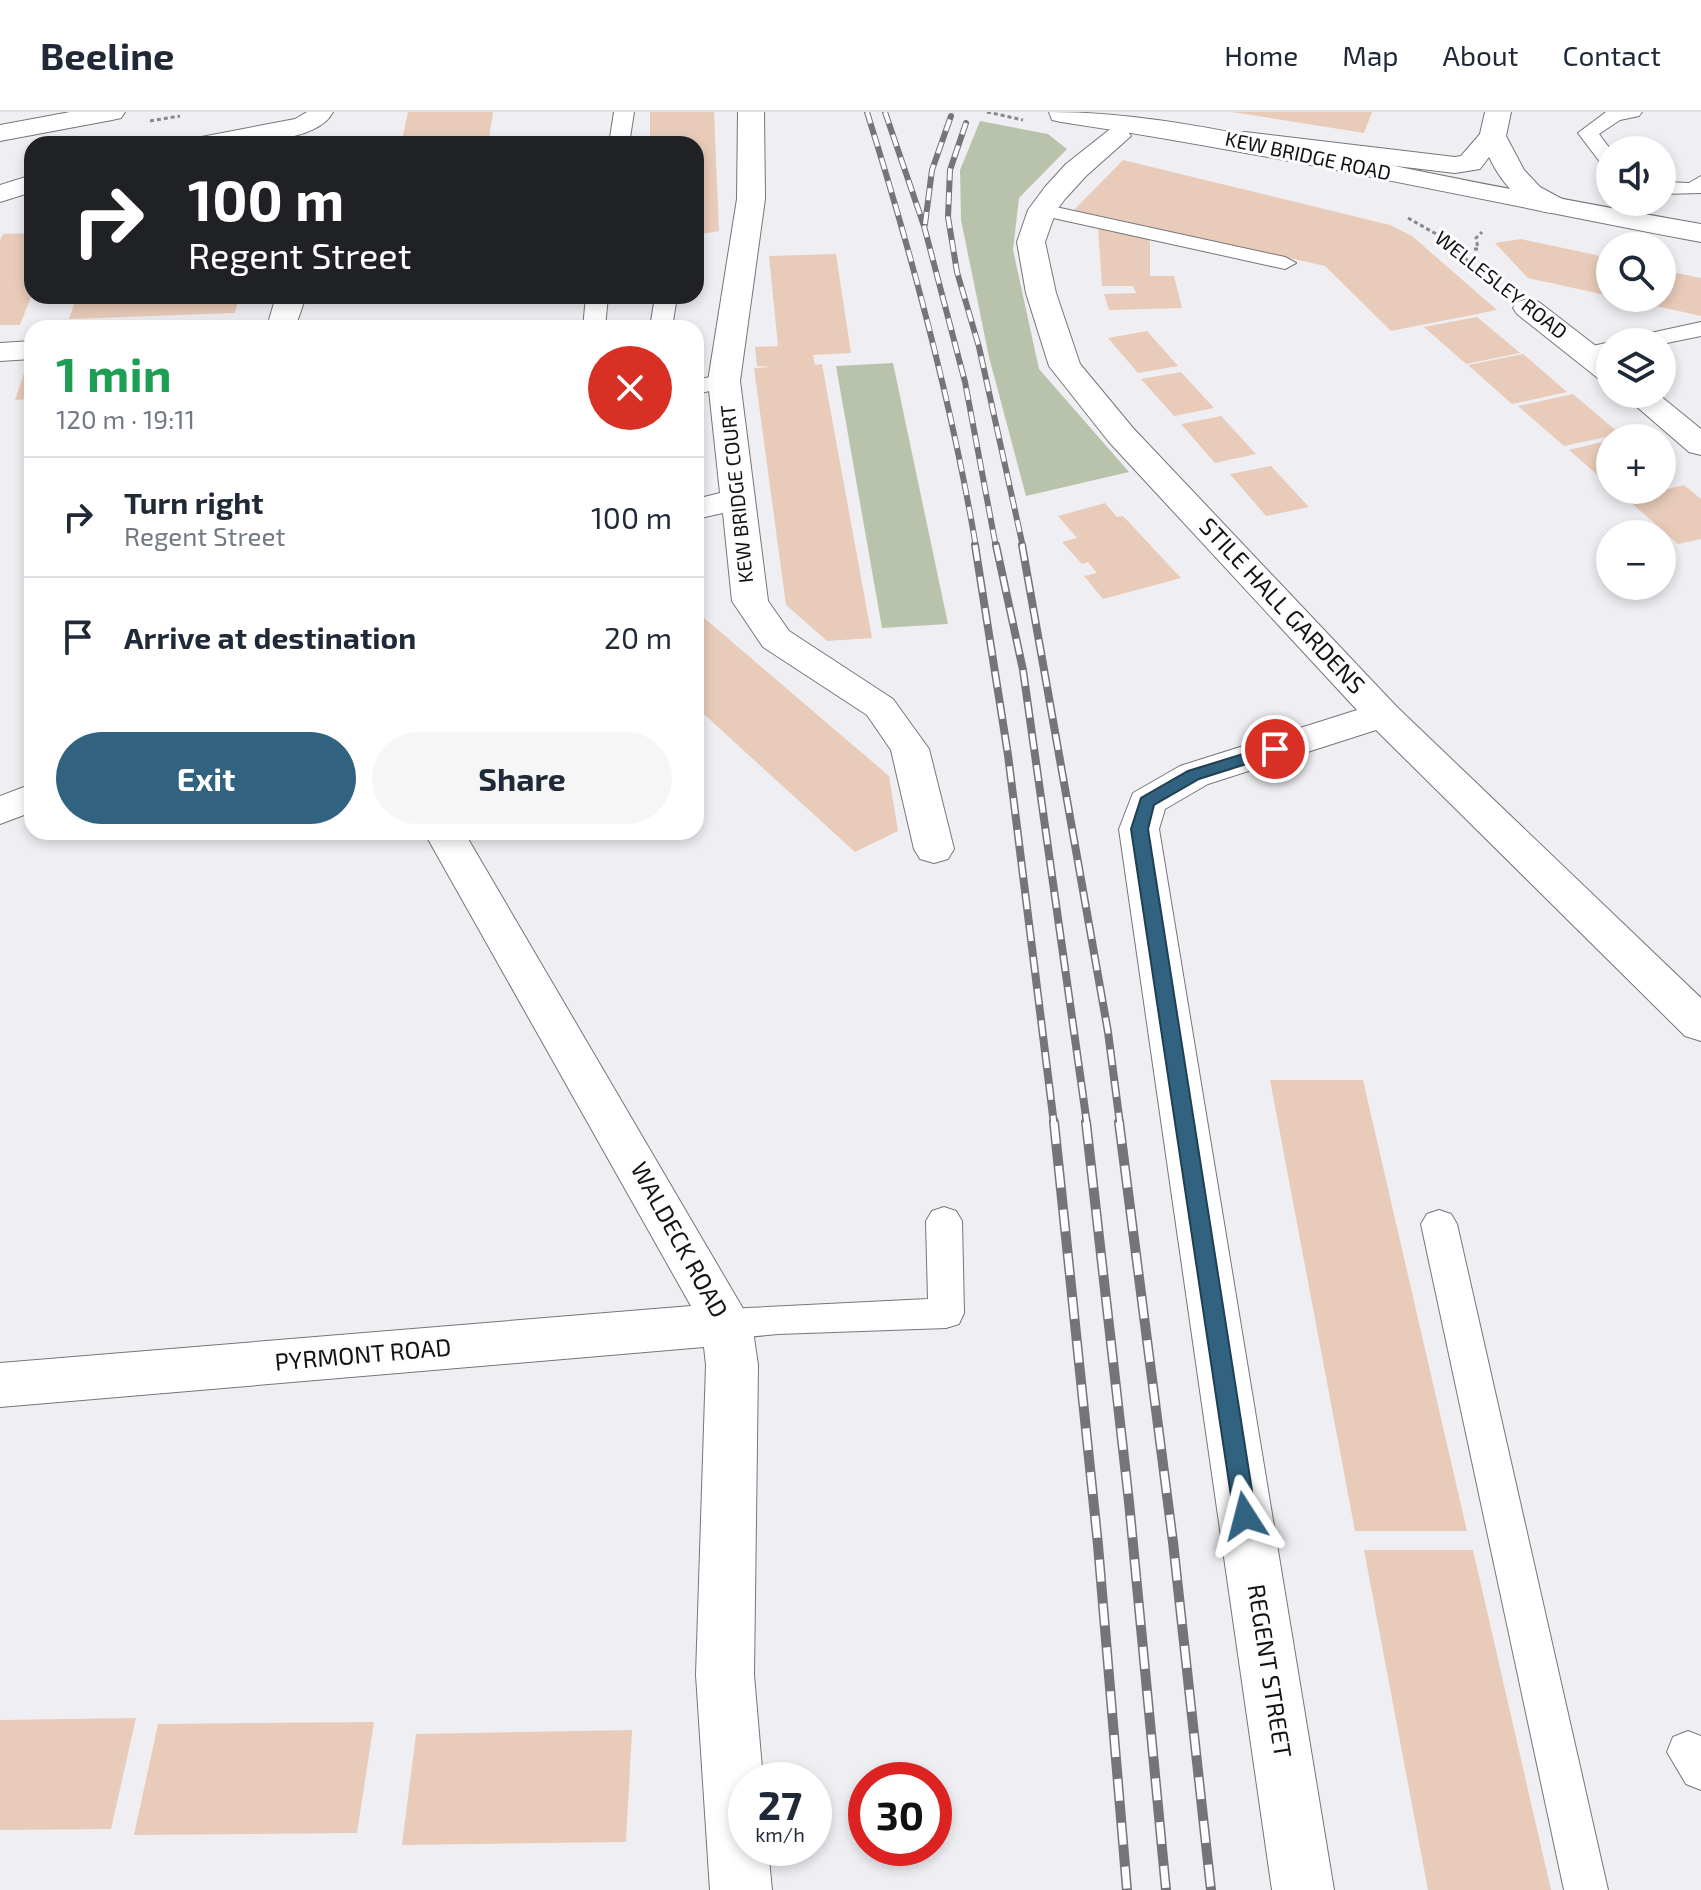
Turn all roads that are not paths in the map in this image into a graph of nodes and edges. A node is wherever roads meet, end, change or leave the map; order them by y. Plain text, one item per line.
1 (624, 112) edge
2 (751, 112) edge
3 (108, 113) edge
4 (1059, 113) edge
5 (1620, 113) edge
6 (318, 115) edge
7 (1496, 124) edge
8 (0, 133) edge
9 (252, 136) edge
10 (329, 136) edge
11 (620, 136) edge
12 (1210, 136) junction
13 (1112, 142) junction
14 (1596, 144) edge
15 (1701, 182) edge
16 (24, 186) edge
17 (1676, 188) edge
18 (0, 194) edge
19 (1554, 206) junction
20 (1042, 210) junction
21 (1701, 233) edge
22 (1574, 237) dead end
23 (1285, 263) dead end
24 (1528, 308) road end
25 (1701, 329) edge
26 (1676, 334) edge
27 (24, 350) edge
28 (0, 352) edge
29 (1596, 353) edge
30 (710, 384) edge
31 (1655, 408) edge
32 (1701, 445) edge
33 (737, 500) junction
34 (704, 507) edge
35 (1383, 715) junction
36 (24, 800) edge
37 (0, 811) edge
38 (449, 840) edge
39 (934, 849) dead end
40 (1701, 1025) edge
41 (944, 1221) dead end
42 (1439, 1224) dead end
43 (727, 1324) junction
44 (0, 1385) edge
45 (741, 1890) edge
46 (1303, 1890) edge
47 (1586, 1890) edge

1 - 11 lane
2 - 30 main road, KEW BRIDGE COURT
3 - 8 main road
4 - 12 main road, KEW BRIDGE ROAD
4 - 13 main road, KEW BRIDGE ROAD
5 - 14 lane
6 - 9 main road
6 - 10 main road
7 - 12 main road
7 - 19 main road
12 - 19 main road, KEW BRIDGE ROAD
13 - 20 main road, STILE HALL GARDENS
13 - 22 main road, KEW BRIDGE ROAD
15 - 17 lane
16 - 18 main road
19 - 21 main road, KEW BRIDGE ROAD
20 - 23 lane
20 - 35 main road, STILE HALL GARDENS
24 - 29 main road, WELLESLEY ROAD
25 - 26 lane
27 - 28 main road
30 - 33 main road, KEW BRIDGE COURT
31 - 32 main road
33 - 34 main road
33 - 39 main road, KEW BRIDGE COURT
35 - 40 main road, STILE HALL GARDENS
35 - 46 main road, REGENT STREET
36 - 37 main road
38 - 43 main road, WALDECK ROAD
41 - 43 lane
42 - 47 lane
43 - 44 main road, PYRMONT ROAD
43 - 45 main road, WALDECK ROAD

